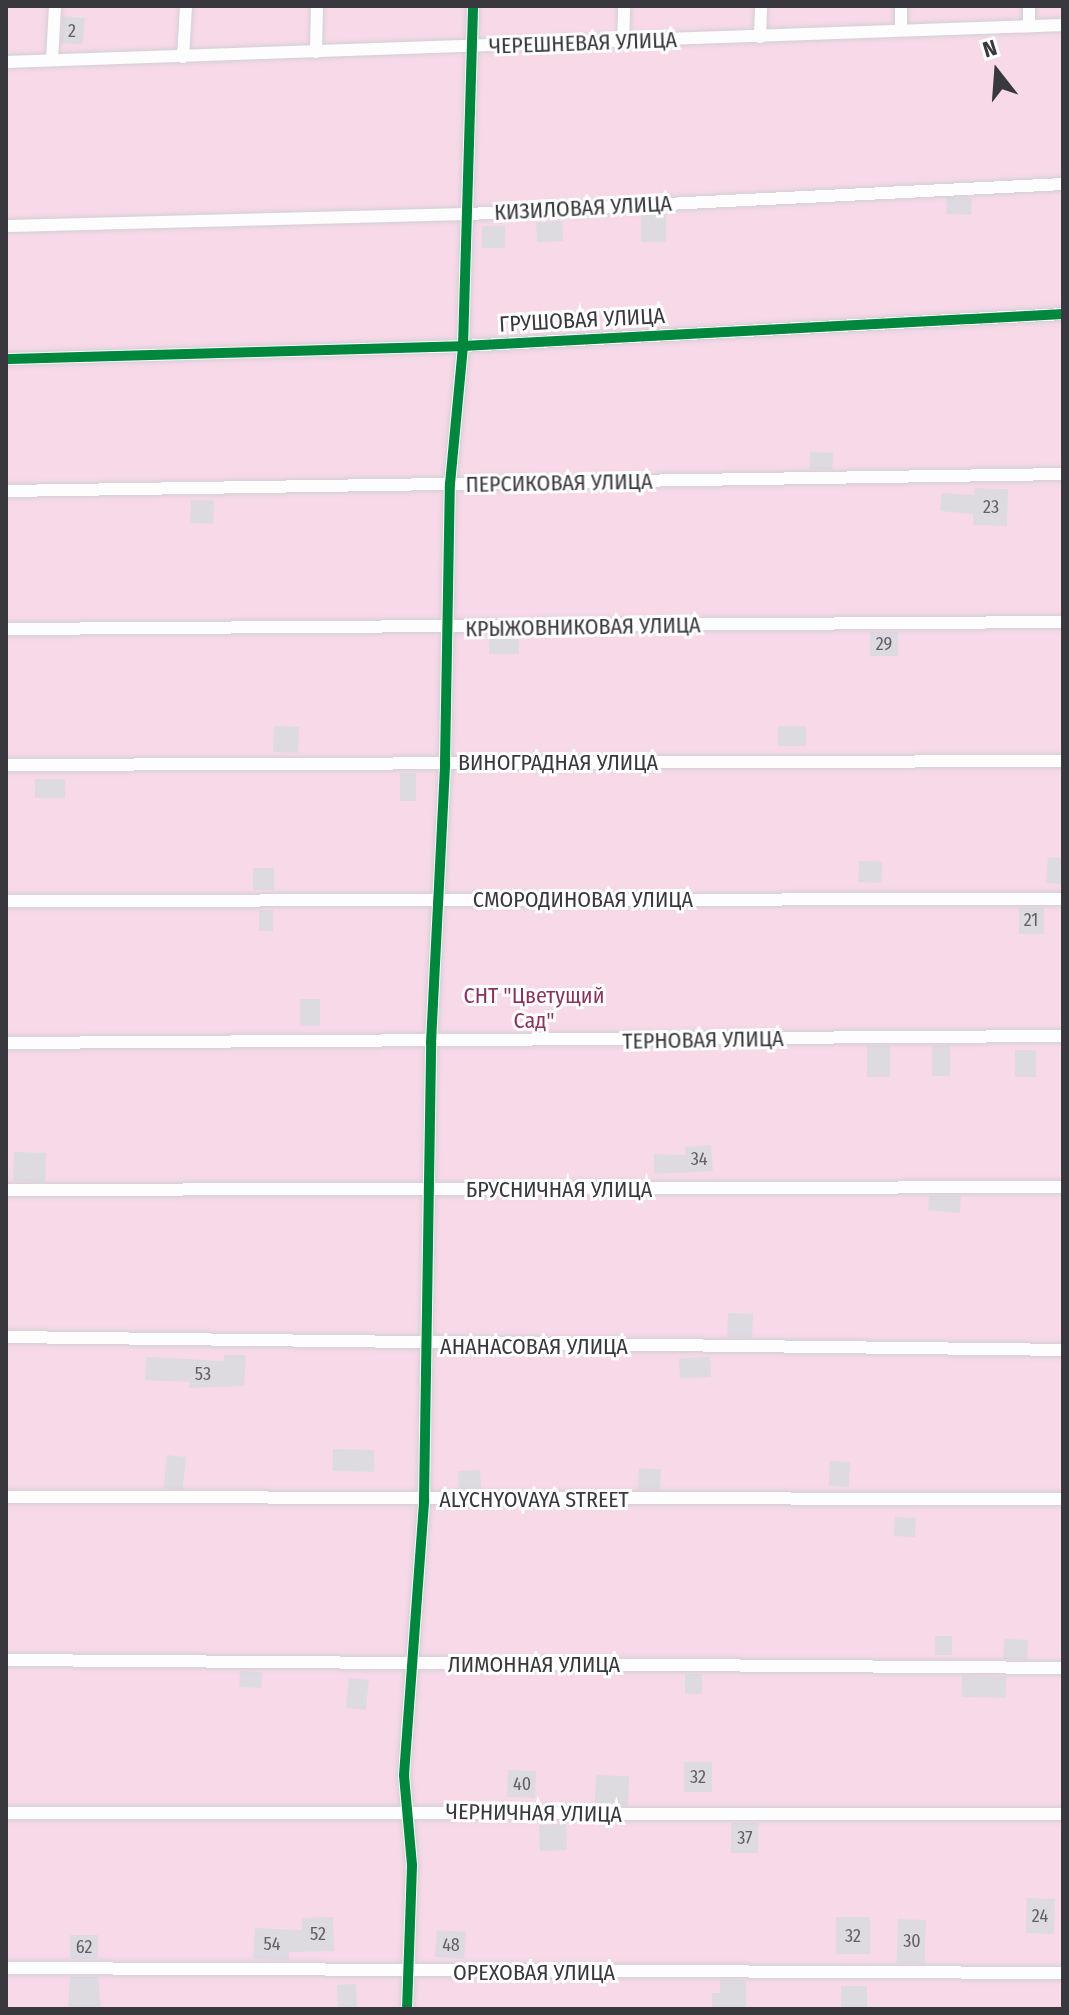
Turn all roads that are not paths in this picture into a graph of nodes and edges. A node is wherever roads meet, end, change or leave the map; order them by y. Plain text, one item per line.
1 (55, 6) edge
2 (186, 6) edge
3 (317, 6) edge
4 (473, 6) edge
5 (624, 6) edge
6 (761, 6) edge
7 (901, 6) edge
8 (1029, 6) edge
9 (1063, 25) edge
10 (1029, 26) junction
11 (901, 28) junction
12 (760, 37) junction
13 (623, 42) junction
14 (472, 47) junction
15 (316, 52) junction
16 (183, 57) junction
17 (52, 60) junction
18 (6, 62) edge
19 (1063, 184) edge
20 (469, 214) junction
21 (6, 226) edge
22 (1063, 314) edge
23 (463, 346) junction
24 (6, 359) edge
25 (1063, 474) edge
26 (450, 484) junction
27 (6, 491) edge
28 (1063, 622) edge
29 (446, 628) junction
30 (6, 629) edge
31 (1063, 761) edge
32 (445, 763) junction
33 (6, 765) edge
34 (1063, 899) edge
35 (6, 901) edge
36 (438, 901) junction
37 (1063, 1036) edge
38 (6, 1043) edge
39 (431, 1043) junction
40 (1063, 1187) edge
41 (6, 1190) edge
42 (427, 1191) junction
43 (6, 1337) edge
44 (423, 1346) junction
45 (1063, 1350) edge
46 (6, 1497) edge
47 (1063, 1499) edge
48 (424, 1500) junction
49 (6, 1660) edge
50 (413, 1665) junction
51 (1063, 1668) edge
52 (404, 1811) junction
53 (6, 1813) edge
54 (1063, 1814) edge
55 (6, 1968) edge
56 (408, 1972) junction
57 (1063, 1973) edge
58 (407, 2009) edge

1 - 17 street
2 - 16 street
3 - 15 street
4 - 14 street
5 - 13 street
6 - 12 street
7 - 11 street
8 - 10 street
9 - 10 street, ЧЕРЕШНЕВАЯ УЛИЦА
10 - 11 street, ЧЕРЕШНЕВАЯ УЛИЦА
11 - 12 street, ЧЕРЕШНЕВАЯ УЛИЦА
12 - 13 street, ЧЕРЕШНЕВАЯ УЛИЦА
13 - 14 street, ЧЕРЕШНЕВАЯ УЛИЦА
14 - 15 street, ЧЕРЕШНЕВАЯ УЛИЦА
14 - 20 street
15 - 16 street, ЧЕРЕШНЕВАЯ УЛИЦА
16 - 17 street, ЧЕРЕШНЕВАЯ УЛИЦА
17 - 18 street, ЧЕРЕШНЕВАЯ УЛИЦА
19 - 20 street, КИЗИЛОВАЯ УЛИЦА
20 - 21 street, КИЗИЛОВАЯ УЛИЦА
20 - 23 street
22 - 23 street, ГРУШОВАЯ УЛИЦА
23 - 24 street, ГРУШОВАЯ УЛИЦА
23 - 26 street
25 - 26 street, ПЕРСИКОВАЯ УЛИЦА
26 - 27 street, ПЕРСИКОВАЯ УЛИЦА
26 - 29 street
28 - 29 street, КРЫЖОВНИКОВАЯ УЛИЦА
29 - 30 street, КРЫЖОВНИКОВАЯ УЛИЦА
29 - 32 street
31 - 32 street, ВИНОГРАДНАЯ УЛИЦА
32 - 33 street, ВИНОГРАДНАЯ УЛИЦА
32 - 36 street
34 - 36 street, СМОРОДИНОВАЯ УЛИЦА
35 - 36 street, СМОРОДИНОВАЯ УЛИЦА
36 - 39 street
37 - 39 street, ТЕРНОВАЯ УЛИЦА
38 - 39 street, ТЕРНОВАЯ УЛИЦА
39 - 42 street
40 - 42 street, БРУСНИЧНАЯ УЛИЦА
41 - 42 street, БРУСНИЧНАЯ УЛИЦА
42 - 44 street
43 - 44 street, АНАНАСОВАЯ УЛИЦА
44 - 45 street, АНАНАСОВАЯ УЛИЦА
44 - 48 street
46 - 48 street, ALYCHYOVAYA STREET
47 - 48 street, ALYCHYOVAYA STREET
48 - 50 street
49 - 50 street, ЛИМОННАЯ УЛИЦА
50 - 51 street, ЛИМОННАЯ УЛИЦА
50 - 52 street
52 - 53 street, ЧЕРНИЧНАЯ УЛИЦА
52 - 54 street, ЧЕРНИЧНАЯ УЛИЦА
52 - 56 street
55 - 56 street, ОРЕХОВАЯ УЛИЦА
56 - 57 street, ОРЕХОВАЯ УЛИЦА
56 - 58 street

